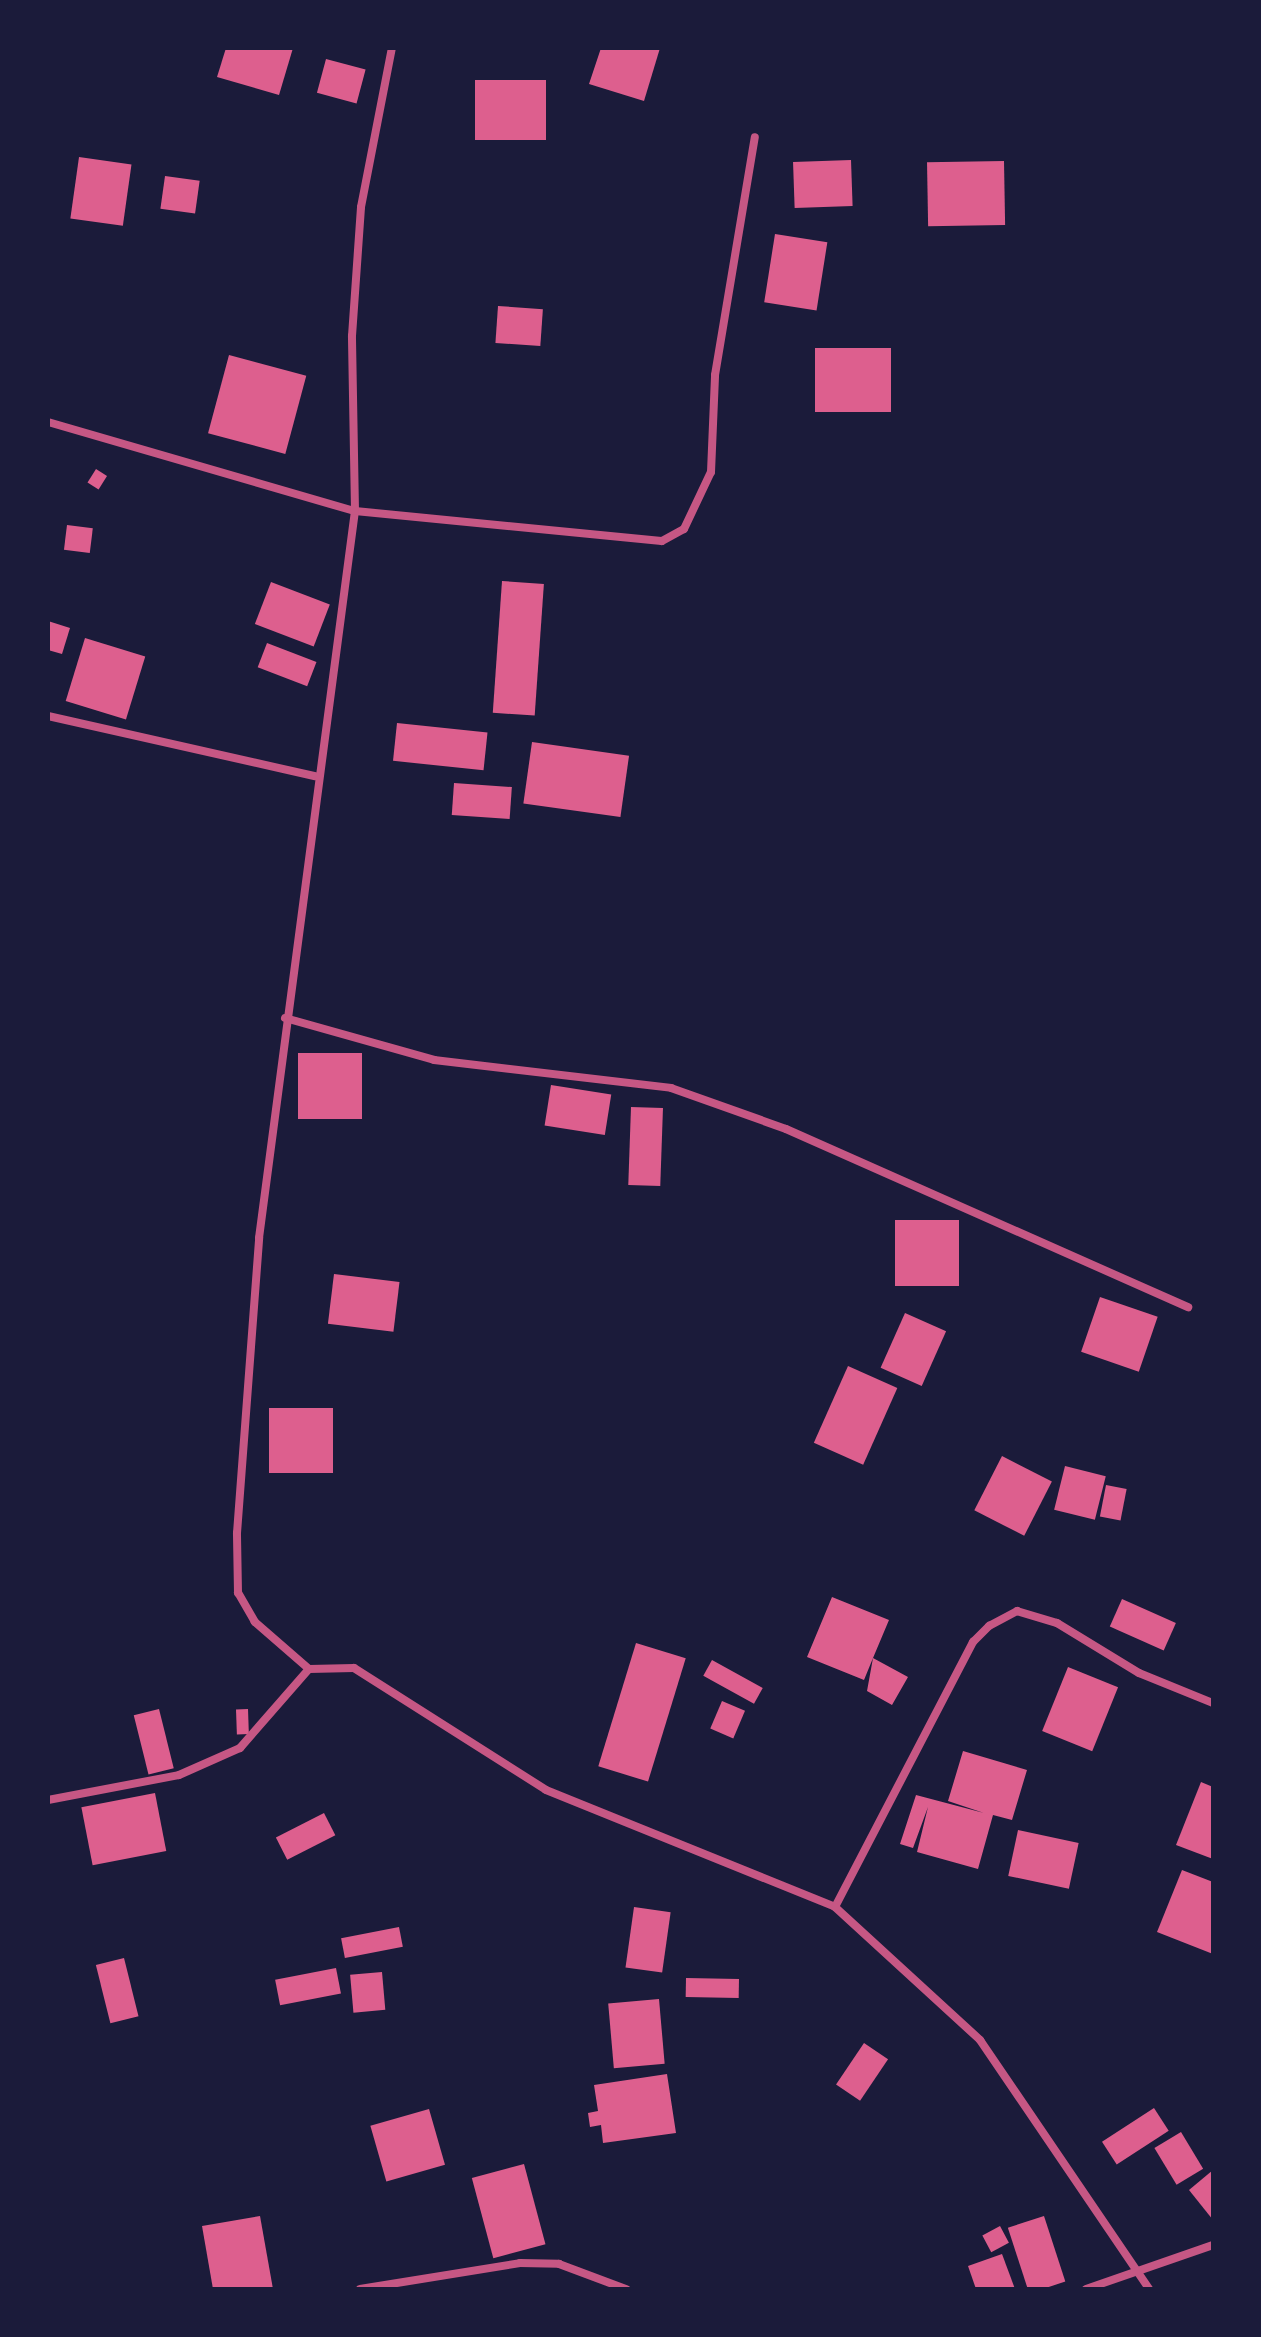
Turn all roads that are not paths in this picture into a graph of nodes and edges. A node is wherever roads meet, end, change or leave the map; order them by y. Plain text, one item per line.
1 (392, 48) edge
2 (755, 137) dead end
3 (48, 422) edge
4 (355, 511) junction
5 (48, 716) edge
6 (315, 776) junction
7 (285, 1018) junction
8 (1188, 1307) dead end
9 (309, 1669) junction
10 (1213, 1703) edge
11 (48, 1800) edge
12 (835, 1907) junction
13 (1213, 2245) edge
14 (1139, 2270) junction
15 (360, 2289) edge
16 (626, 2289) edge
17 (1086, 2289) edge
18 (1149, 2289) edge

1 - 4 street
2 - 4 street
3 - 4 street
4 - 6 street
5 - 6 street
6 - 7 street
7 - 8 street
7 - 9 street
9 - 11 street
9 - 12 street
10 - 12 street
12 - 14 street
13 - 14 street
14 - 17 street
14 - 18 street
15 - 16 street

